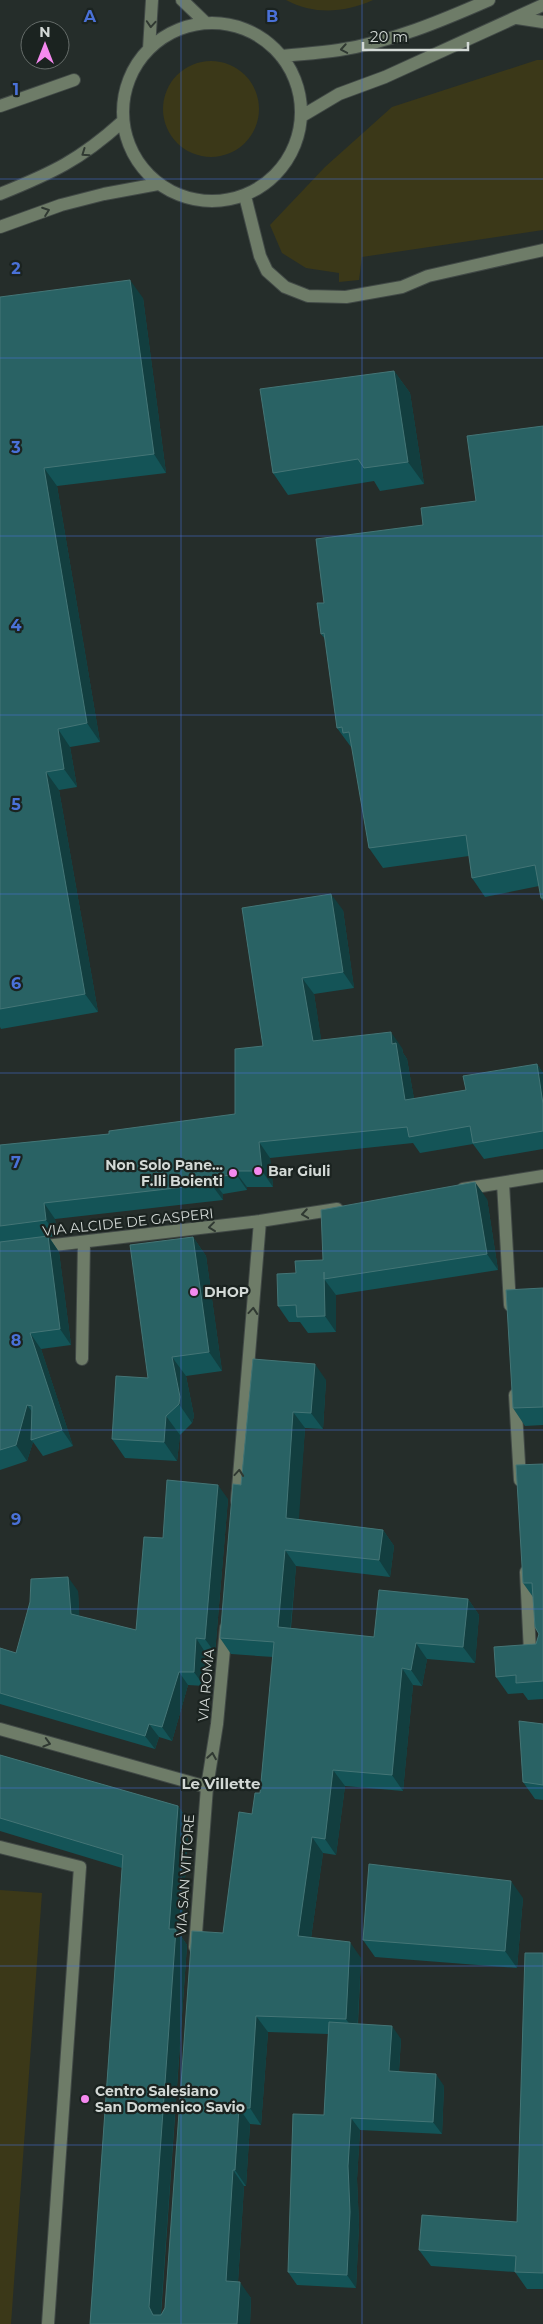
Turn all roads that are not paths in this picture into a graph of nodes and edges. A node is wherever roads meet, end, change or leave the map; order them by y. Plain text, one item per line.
1 (152, 0) edge
2 (182, 0) edge
3 (489, 0) edge
4 (543, 5) edge
5 (515, 18) junction
6 (543, 22) edge
7 (206, 23) junction
8 (149, 49) junction
9 (281, 56) junction
10 (74, 80) dead end
11 (0, 106) edge
12 (302, 116) junction
13 (122, 122) junction
14 (158, 184) junction
15 (0, 194) edge
16 (245, 196) junction
17 (0, 227) edge
18 (543, 250) edge
19 (543, 1176) edge
20 (503, 1183) junction
21 (454, 1191) edge
22 (347, 1208) edge
23 (260, 1221) junction
24 (84, 1242) junction
25 (28, 1248) edge
26 (511, 1318) edge
27 (82, 1359) dead end
28 (514, 1384) edge
29 (520, 1491) edge
30 (235, 1518) edge
31 (525, 1559) edge
32 (227, 1616) edge
33 (543, 1652) edge
34 (0, 1729) edge
35 (207, 1787) junction
36 (0, 1847) edge
37 (194, 1958) edge
38 (48, 2324) edge

1 -> 8 street
2 - 7 street
3 -> 9 street
4 - 5 street
5 - 6 street
5 - 12 street
7 - 8 street
7 - 9 street
8 - 13 street
9 - 12 street
10 - 11 street
12 - 16 street
13 - 14 street
13 -> 15 street
14 - 16 street
17 -> 14 street
16 - 18 street
19 - 20 street
20 - 21 street
20 - 26 street
22 -> 23 street, VIA ALCIDE DE GASPERI
23 -> 24 street, VIA ALCIDE DE GASPERI
30 -> 23 street
24 - 25 street, VIA ALCIDE DE GASPERI
24 - 27 street
28 - 29 street
31 - 33 street
35 -> 32 street, VIA ROMA
34 -> 35 street
35 - 37 street, VIA SAN VITTORE
36 - 38 street

